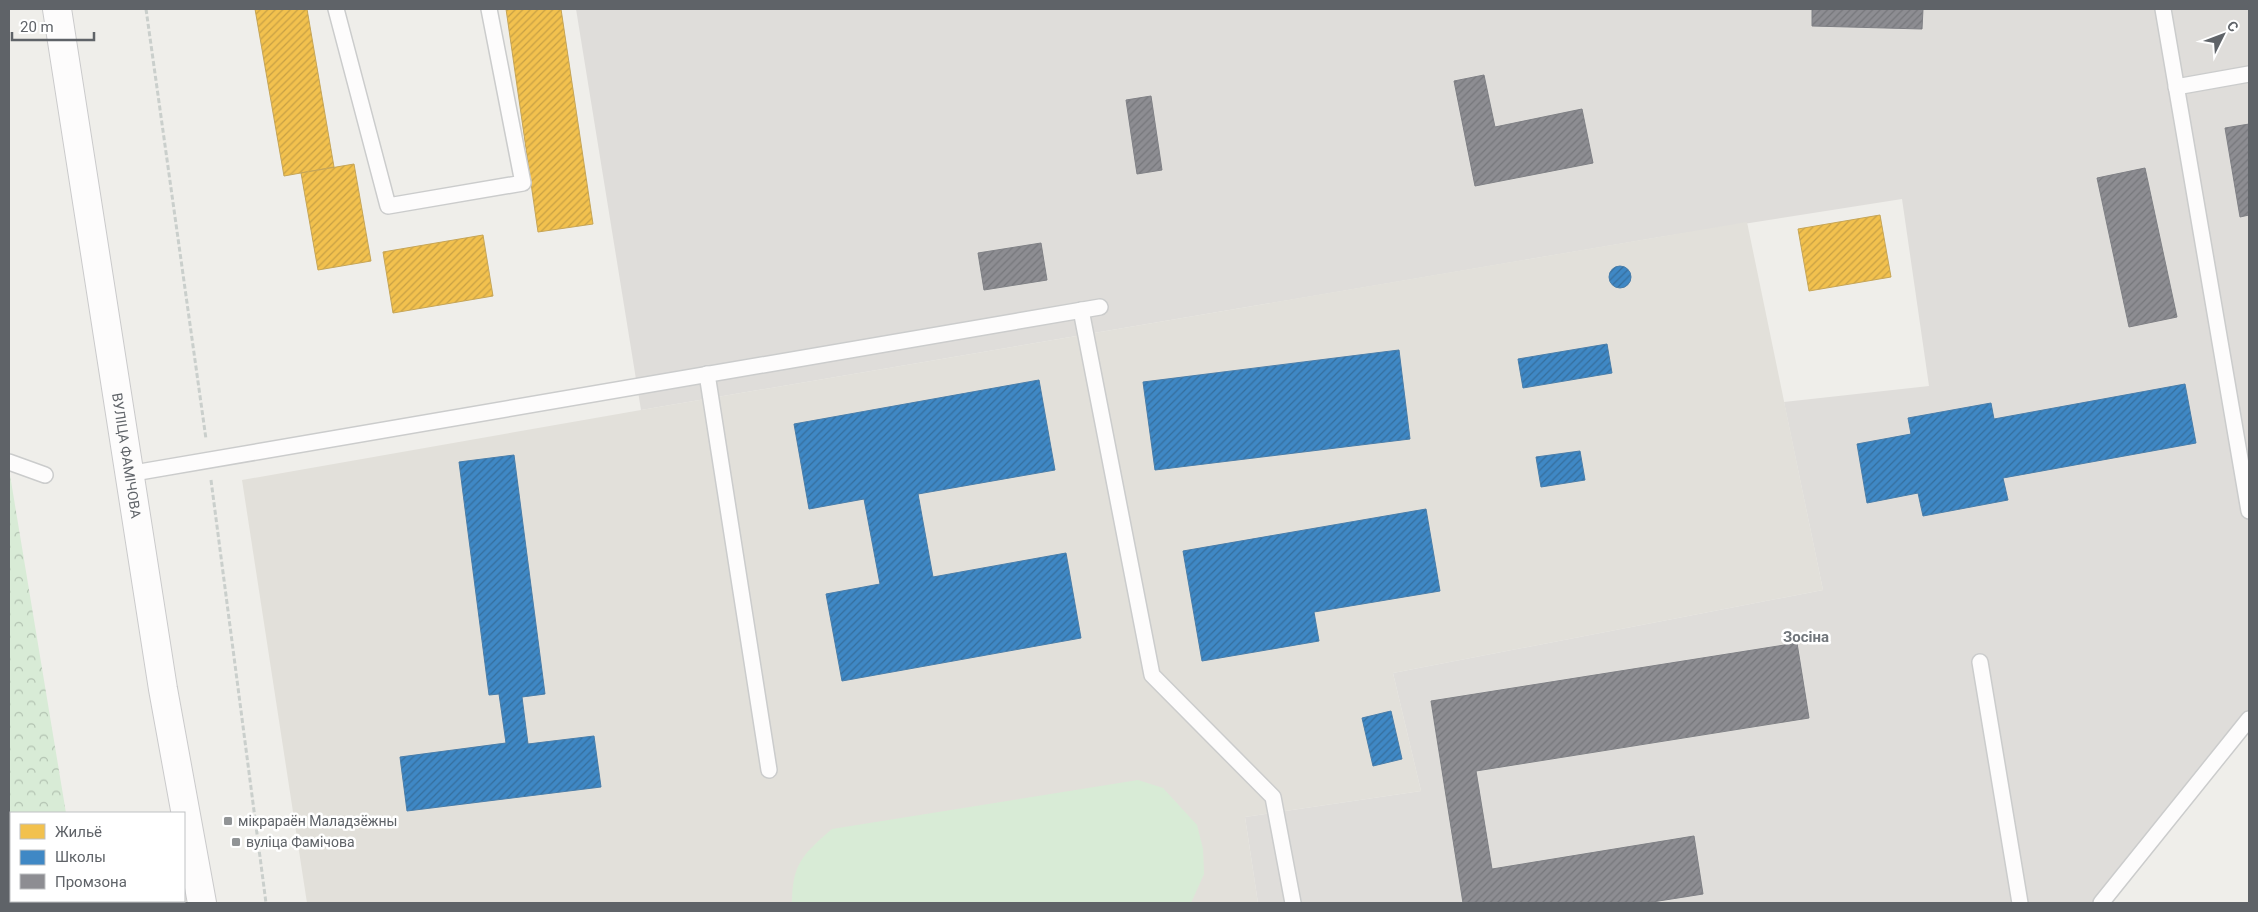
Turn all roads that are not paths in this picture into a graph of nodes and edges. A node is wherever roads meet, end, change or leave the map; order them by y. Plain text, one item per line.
1 (57, 9) edge
2 (336, 9) edge
3 (489, 9) edge
4 (2163, 9) edge
5 (2249, 74) edge
6 (2176, 87) junction
7 (1100, 307) dead end
8 (1081, 310) junction
9 (707, 374) junction
10 (9, 462) edge
11 (128, 474) junction
12 (45, 475) dead end
13 (2249, 511) edge
14 (1980, 662) dead end
15 (2249, 720) edge
16 (769, 770) dead end
17 (202, 903) edge
18 (1293, 903) edge
19 (2020, 903) edge
20 (2101, 903) edge

1 - 11 main road, ВУЛІЦА ФАМІЧОВА
2 - 3 lane
4 - 6 lane
5 - 6 lane
6 - 13 lane
7 - 8 lane
8 - 9 lane
8 - 18 lane
9 - 11 lane
9 - 16 lane
10 - 12 lane
11 - 17 main road, ВУЛІЦА ФАМІЧОВА
14 - 19 lane
15 - 20 lane

